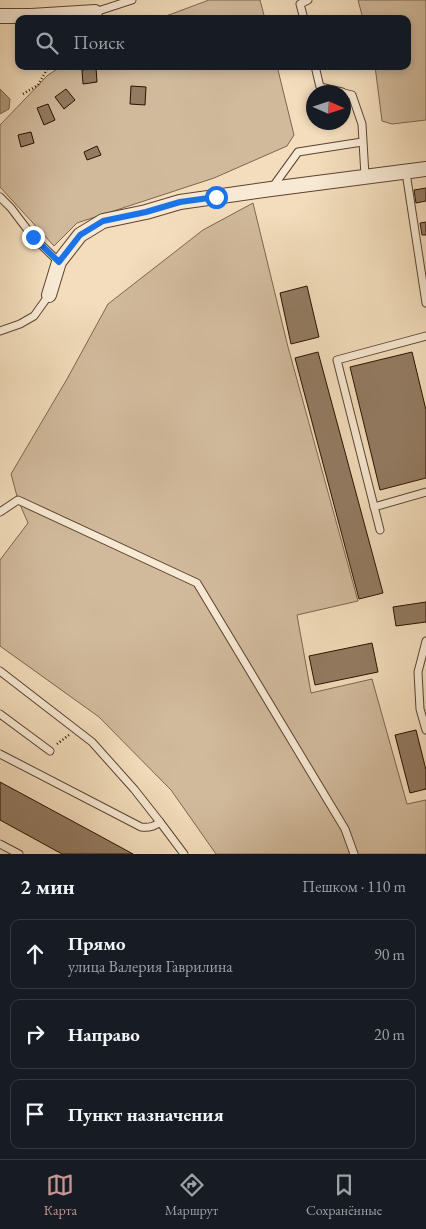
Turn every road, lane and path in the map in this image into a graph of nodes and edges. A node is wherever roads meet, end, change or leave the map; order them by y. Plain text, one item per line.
1 (132, 0) edge
2 (308, 0) edge
3 (95, 12) joint
4 (47, 15) edge
5 (303, 15) edge
6 (0, 16) edge
7 (15, 16) edge
8 (47, 70) edge
9 (316, 70) edge
10 (320, 85) edge
11 (24, 94) dead end
12 (351, 95) edge
13 (362, 142) junction
14 (426, 169) edge
15 (408, 171) junction
16 (365, 176) junction
17 (271, 189) junction
18 (0, 196) edge
19 (59, 262) junction
20 (49, 295) joint
21 (426, 303) edge
22 (0, 331) edge
23 (426, 336) edge
24 (426, 492) edge
25 (374, 507) junction
26 (0, 512) edge
27 (380, 530) dead end
28 (426, 641) edge
29 (0, 671) edge
30 (0, 714) edge
31 (426, 730) edge
32 (50, 751) dead end
33 (0, 754) edge
34 (160, 822) junction
35 (0, 844) edge
36 (19, 854) edge
37 (184, 854) edge
38 (354, 854) edge

1 - 3 lane
2 - 5 lane
3 - 4 street
6 - 7 street
8 - 11 path
9 - 10 lane
12 - 13 lane
13 - 16 lane
13 - 17 lane
14 - 15 street
15 - 16 street
15 - 21 lane
16 - 17 street
17 - 19 street
18 - 19 lane
19 - 20 street
20 - 22 lane
23 - 25 lane
24 - 25 lane
25 - 27 lane
26 - 38 lane
28 - 31 lane
29 - 34 lane
30 - 32 lane
33 - 34 lane
34 - 37 lane
35 - 36 lane

